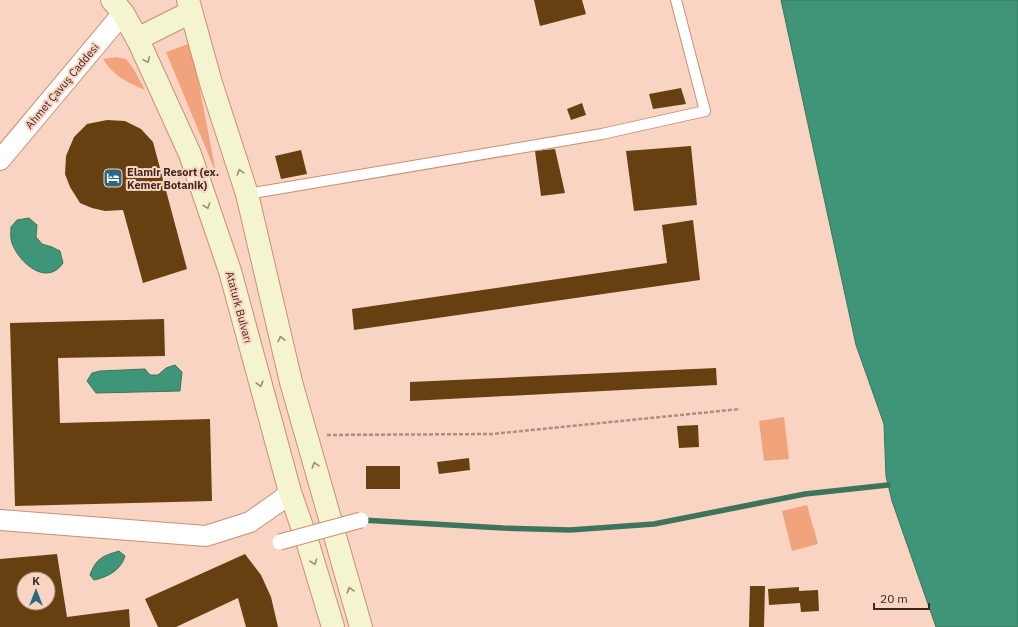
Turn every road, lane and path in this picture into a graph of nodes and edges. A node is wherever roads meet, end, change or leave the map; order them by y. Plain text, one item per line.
1 (676, 0) edge
2 (118, 6) edge
3 (189, 6) edge
4 (137, 38) junction
5 (0, 160) edge
6 (247, 194) junction
7 (740, 409) dead end
8 (306, 436) junction
9 (290, 492) junction
10 (0, 520) edge
11 (361, 520) dead end
12 (280, 542) dead end
13 (333, 627) edge
14 (361, 627) edge

1 - 6 lane
2 - 4 main road, Ataturk Bulvarı
2 - 5 street, Ahmet Çavuş Caddesi
3 - 4 main road
6 -> 3 main road
4 -> 9 main road, Ataturk Bulvarı
8 -> 6 main road
7 - 8 path
14 -> 8 main road
9 - 10 street
9 -> 13 main road, Ataturk Bulvarı
11 - 12 street, bridge

